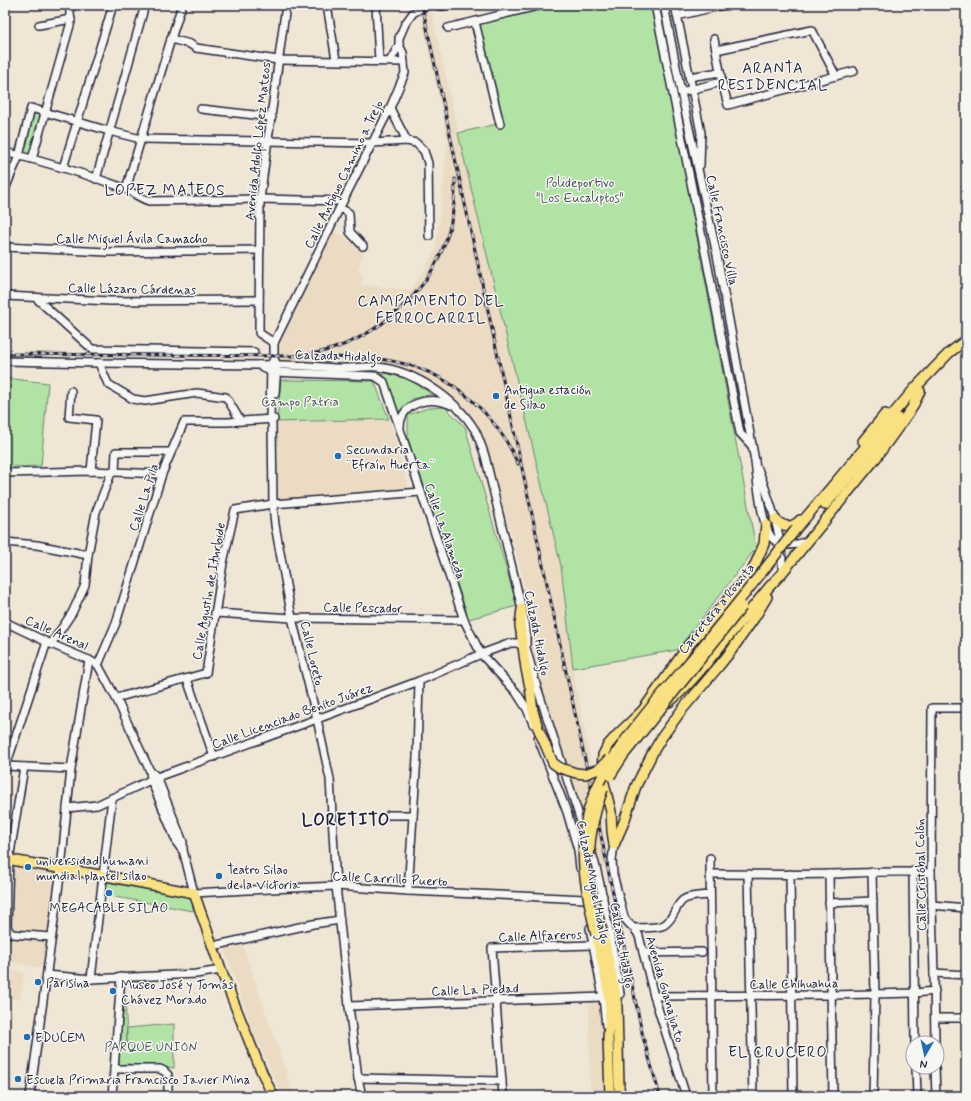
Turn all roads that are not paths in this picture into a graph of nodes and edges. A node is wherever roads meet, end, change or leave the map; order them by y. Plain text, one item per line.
1 (69, 5) edge
2 (113, 5) edge
3 (145, 5) edge
4 (182, 5) edge
5 (286, 5) edge
6 (327, 5) edge
7 (376, 5) edge
8 (412, 5) edge
9 (427, 5) edge
10 (437, 5) edge
11 (448, 5) edge
12 (542, 5) edge
13 (655, 5) edge
14 (664, 5) edge
15 (724, 5) edge
16 (676, 10) edge
17 (413, 13) junction
18 (666, 13) junction
19 (71, 19) junction
20 (475, 22) junction
21 (39, 25) dead end
22 (448, 28) dead end
23 (171, 39) junction
24 (714, 39) dead end
25 (399, 45) junction
26 (716, 50) junction
27 (278, 60) junction
28 (336, 60) junction
29 (379, 61) junction
30 (390, 61) junction
31 (404, 62) junction
32 (854, 71) dead end
33 (720, 72) junction
34 (836, 76) junction
35 (689, 77) junction
36 (722, 82) junction
37 (692, 89) junction
38 (681, 92) junction
39 (390, 108) junction
40 (201, 109) dead end
41 (46, 113) junction
42 (272, 117) junction
43 (78, 122) junction
44 (500, 124) dead end
45 (109, 131) junction
46 (141, 139) junction
47 (269, 141) junction
48 (407, 141) junction
49 (372, 143) junction
50 (5, 152) edge
51 (19, 156) junction
52 (32, 159) junction
53 (63, 168) junction
54 (700, 177) junction
55 (96, 179) junction
56 (5, 188) edge
57 (126, 189) junction
58 (260, 199) junction
59 (342, 204) junction
60 (429, 236) dead end
61 (362, 246) dead end
62 (5, 247) edge
63 (260, 250) junction
64 (5, 296) edge
65 (36, 298) junction
66 (259, 300) junction
67 (966, 340) edge
68 (274, 343) junction
69 (966, 346) edge
70 (254, 352) dead end
71 (5, 361) edge
72 (99, 363) junction
73 (274, 366) junction
74 (378, 368) junction
75 (375, 376) junction
76 (917, 390) junction
77 (71, 391) dead end
78 (460, 410) junction
79 (240, 420) junction
80 (272, 421) junction
81 (400, 432) junction
82 (752, 446) junction
83 (171, 452) junction
84 (755, 461) junction
85 (91, 470) junction
86 (114, 471) junction
87 (5, 473) edge
88 (162, 474) junction
89 (421, 492) junction
90 (273, 504) junction
91 (775, 519) junction
92 (766, 524) junction
93 (798, 531) junction
94 (809, 540) junction
95 (5, 542) edge
96 (780, 543) junction
97 (88, 555) junction
98 (782, 573) junction
99 (748, 577) junction
100 (770, 586) junction
101 (522, 609) junction
102 (215, 613) junction
103 (292, 618) junction
104 (464, 620) junction
105 (5, 622) edge
106 (49, 643) junction
107 (523, 647) junction
108 (481, 654) junction
109 (89, 660) junction
110 (98, 665) junction
111 (187, 679) junction
112 (419, 681) junction
113 (516, 692) joint
114 (116, 698) junction
115 (666, 704) junction
116 (966, 708) edge
117 (644, 717) junction
118 (317, 719) junction
119 (550, 728) junction
120 (537, 730) junction
121 (618, 750) junction
122 (214, 757) junction
123 (6, 766) edge
124 (24, 766) junction
125 (71, 769) junction
126 (154, 778) junction
127 (112, 798) junction
128 (67, 808) junction
129 (577, 808) junction
130 (568, 812) junction
131 (389, 815) dead end
132 (413, 815) junction
133 (614, 845) junction
134 (710, 858) dead end
135 (7, 859) edge
136 (596, 867) junction
137 (61, 868) junction
138 (580, 868) junction
139 (872, 872) junction
140 (913, 872) junction
141 (931, 873) junction
142 (710, 874) junction
143 (748, 874) junction
144 (790, 874) junction
145 (829, 874) junction
146 (104, 876) junction
147 (336, 886) junction
148 (408, 891) junction
149 (194, 893) junction
150 (710, 895) junction
151 (603, 896) junction
152 (585, 898) junction
153 (873, 901) junction
154 (830, 904) junction
155 (932, 905) junction
156 (966, 908) edge
157 (340, 920) junction
158 (6, 926) edge
159 (634, 928) junction
160 (599, 935) junction
161 (51, 937) junction
162 (593, 945) junction
163 (213, 946) junction
164 (702, 952) dead end
165 (643, 953) junction
166 (221, 970) junction
167 (934, 973) junction
168 (47, 975) junction
169 (966, 975) edge
170 (121, 977) junction
171 (91, 979) junction
172 (935, 991) junction
173 (914, 993) junction
174 (874, 994) junction
175 (712, 995) junction
176 (791, 995) junction
177 (831, 995) junction
178 (654, 996) junction
179 (751, 996) junction
180 (603, 997) junction
181 (495, 1001) junction
182 (349, 1006) junction
183 (935, 1018) junction
184 (966, 1018) edge
185 (915, 1035) edge
186 (935, 1035) edge
187 (608, 1038) junction
188 (618, 1060) junction
189 (114, 1069) junction
190 (916, 1075) edge
191 (935, 1075) edge
192 (358, 1078) junction
193 (502, 1081) junction
194 (30, 1096) edge
195 (112, 1096) edge
196 (168, 1096) edge
197 (272, 1096) edge
198 (362, 1096) edge
199 (503, 1096) edge
200 (610, 1096) edge
201 (620, 1096) edge
202 (686, 1096) edge
203 (714, 1096) edge
204 (753, 1096) edge
205 (793, 1096) edge
206 (833, 1096) edge
207 (873, 1096) edge
208 (917, 1096) edge
209 (936, 1096) edge

1 - 19 street
2 - 43 street
3 - 45 street
4 - 23 street
5 - 27 street, Avenida Adolfo López Mateos
6 - 28 street
7 - 29 street
8 - 17 street
9 - 17 street
10 - 11 street
12 - 20 street
13 - 82 street
14 - 18 street, Calle Francisco Villa
15 - 16 street
16 - 18 street
16 - 35 street
17 - 25 street
18 - 38 street, Calle Francisco Villa
19 - 21 street
19 - 41 street
20 - 22 street
20 - 44 street
23 - 27 street
23 - 46 street
24 - 26 street
25 - 30 street
25 - 31 street, Calle Antiguo Camino a Trejo
26 - 33 street
26 - 34 street
27 - 28 street
27 - 42 street, Avenida Adolfo López Mateos
28 - 29 street
29 - 30 street
30 - 31 street
31 - 39 street, Calle Antiguo Camino a Trejo
32 - 34 street
33 - 35 street
33 - 36 street
34 - 36 street
35 - 37 street
36 - 37 street
37 - 38 street
37 - 54 street
38 - 54 street, Calle Francisco Villa
39 - 48 street
39 - 49 street, Calle Antiguo Camino a Trejo
40 - 42 street
41 - 43 street
41 - 51 street
41 - 52 street
42 - 47 street, Avenida Adolfo López Mateos
43 - 45 street
43 - 53 street
45 - 46 street
45 - 55 street
46 - 47 street
46 - 57 street
47 - 49 street
47 - 58 street, Avenida Adolfo López Mateos
48 - 49 street
48 - 60 street
49 - 59 street, Calle Antiguo Camino a Trejo
50 - 51 street
51 - 52 street
51 - 56 street
52 - 53 street
53 - 55 street
54 - 82 street, Calle Francisco Villa
55 - 57 street
57 - 58 street
58 - 59 street
58 - 63 street, Avenida Adolfo López Mateos
59 - 61 street
59 - 68 street, Calle Antiguo Camino a Trejo
62 - 63 street, Calle Miguel Ávila Camacho
63 - 66 street, Avenida Adolfo López Mateos
64 - 65 street, Calle Lázaro Cárdenas
65 - 66 street, Calle Lázaro Cárdenas
65 - 70 street
66 - 68 street, Avenida Adolfo López Mateos
67 - 76 main road, Carretera a Romita
68 - 73 street, Calle Antiguo Camino a Trejo
69 - 76 main road, Carretera a Romita
71 - 72 street
72 - 73 street
72 - 79 street
73 - 74 street, Calzada Hidalgo
73 - 75 street
73 - 80 street, Calle Loreto
74 - 75 street
74 - 78 street, Calzada Hidalgo
75 - 81 street, Calle La Alameda
76 - 91 main road
76 - 93 main road, Carretera a Romita
76 - 94 main road
77 - 85 street
78 - 81 street
78 - 101 street, Calzada Hidalgo
79 - 80 street, Calle La Pila
79 - 83 street, Calle La Pila
80 - 90 street, Calle Loreto
81 - 89 street, Calle La Alameda
82 - 84 street, Calle Francisco Villa
83 - 86 street
83 - 88 street, Calle La Pila
84 - 91 street, Calle Francisco Villa
84 - 92 street, Calle Francisco Villa
85 - 86 street
85 - 87 street
86 - 88 street
86 - 97 street
88 - 110 street, Calle La Pila
89 - 90 street, Calle Agustín de Iturbide
89 - 104 street, Calle La Alameda
90 - 102 street, Calle Agustín de Iturbide
90 - 103 street, Calle Loreto
91 - 96 street, Calle Francisco Villa
92 - 96 street, Calle Francisco Villa
92 - 99 main road
93 - 115 main road, Carretera a Romita, bridge
93 - 117 main road, Carretera a Romita, bridge
94 - 96 street
94 - 98 main road
95 - 97 street
96 - 98 street, Calle Francisco Villa
97 - 106 street
98 - 100 main road
98 - 133 main road
99 - 100 main road
99 - 117 main road, bridge
99 - 133 main road
100 - 115 main road
101 - 107 main road
101 - 119 street, Calzada Hidalgo
102 - 103 street, Calle Pescador
102 - 111 street, Calle Agustín de Iturbide
103 - 104 street, Calle Pescador
103 - 118 street, Calle Loreto
104 - 108 street, Calle La Alameda
105 - 106 street, Calle Arenal
106 - 109 street, Calle Arenal
106 - 123 street
107 - 108 street, Calle Licenciado Benito Juárez
107 - 120 main road
108 - 112 street, Calle Licenciado Benito Juárez
108 - 113 street, Calle La Alameda
109 - 110 street, Calle Arenal
109 - 125 street
110 - 114 street
111 - 114 street, Calle Agustín de Iturbide
111 - 122 street
112 - 118 street, Calle Licenciado Benito Juárez
112 - 132 street
113 - 120 street, Calzada Miguel Hidalgo
114 - 126 street
115 - 160 main road, Carretera a Romita, bridge
116 - 141 street, Calle Cristóbal Colón
117 - 121 main road, Carretera a Romita, bridge
118 - 122 street, Calle Licenciado Benito Juárez
118 - 147 street, Calle Loreto
119 - 120 street
119 - 129 street, Calzada Hidalgo
120 - 121 main road, bridge
120 - 130 street, Calzada Miguel Hidalgo
121 - 160 main road, Carretera a Romita, bridge
122 - 126 street, Calle Licenciado Benito Juárez
123 - 124 street
124 - 125 street
124 - 135 street
125 - 128 street
126 - 127 street, Calle Licenciado Benito Juárez
126 - 149 street
127 - 128 street, Calle Licenciado Benito Juárez
127 - 146 street
128 - 137 street
129 - 130 street
129 - 136 street, Calzada Hidalgo
130 - 138 street, Calzada Miguel Hidalgo
131 - 132 street
132 - 148 street
133 - 159 street, Avenida Guanajuato
134 - 142 street
135 - 137 main road
135 - 158 street
136 - 138 street
136 - 151 street, Calzada Hidalgo
137 - 146 main road
137 - 161 street
138 - 152 street, Calzada Miguel Hidalgo
139 - 140 street
139 - 145 street
139 - 153 street
140 - 141 street
140 - 173 street
141 - 155 street, Calle Cristóbal Colón
142 - 143 street
142 - 150 street
143 - 144 street
143 - 179 street
144 - 145 street
144 - 176 street
145 - 154 street
146 - 149 main road
146 - 171 street
147 - 148 street, Calle Carrillo Puerto
147 - 149 street, Calle Carrillo Puerto
147 - 157 street, Calle Loreto
148 - 152 street, Calle Carrillo Puerto
149 - 163 main road
150 - 159 street
150 - 175 street
151 - 152 street, Calle Carrillo Puerto
151 - 188 street, Calzada Hidalgo
152 - 162 street, Calzada Miguel Hidalgo
153 - 154 street
153 - 174 street
154 - 177 street
155 - 156 street
155 - 167 street, Calle Cristóbal Colón
157 - 163 street
157 - 182 street, Calle Loreto
158 - 161 street
159 - 165 street, Avenida Guanajuato
160 - 187 main road, Calzada Miguel Hidalgo
160 - 188 main road, Calzada Miguel Hidalgo
161 - 168 street
162 - 180 street, Calzada Miguel Hidalgo
162 - 181 street, Calle Alfareros
163 - 166 main road
164 - 165 street
165 - 178 street, Avenida Guanajuato
166 - 170 street
166 - 197 main road
167 - 169 street
167 - 172 street, Calle Cristóbal Colón
168 - 171 street
168 - 194 street
170 - 171 street
170 - 189 street
172 - 173 street, Calle Chihuahua
172 - 183 street, Calle Cristóbal Colón
173 - 174 street, Calle Chihuahua
173 - 185 street
174 - 177 street, Calle Chihuahua
174 - 207 street
175 - 178 street, Calle Chihuahua
175 - 179 street, Calle Chihuahua
175 - 203 street
176 - 177 street, Calle Chihuahua
176 - 179 street, Calle Chihuahua
176 - 205 street
177 - 206 street
178 - 202 street, Avenida Guanajuato
179 - 204 street
180 - 181 street, Calle La Piedad
180 - 187 street, Calzada Miguel Hidalgo
181 - 182 street, Calle La Piedad
181 - 193 street, Calle Alfareros
182 - 192 street, Calle Loreto
183 - 184 street
183 - 186 street, Calle Cristóbal Colón
187 - 200 main road, Calzada Miguel Hidalgo
188 - 201 main road, Calzada Miguel Hidalgo
189 - 195 street
189 - 196 street
190 - 208 street
191 - 209 street
192 - 193 street
192 - 198 street, Calle Loreto
193 - 199 street, Calle Alfareros

